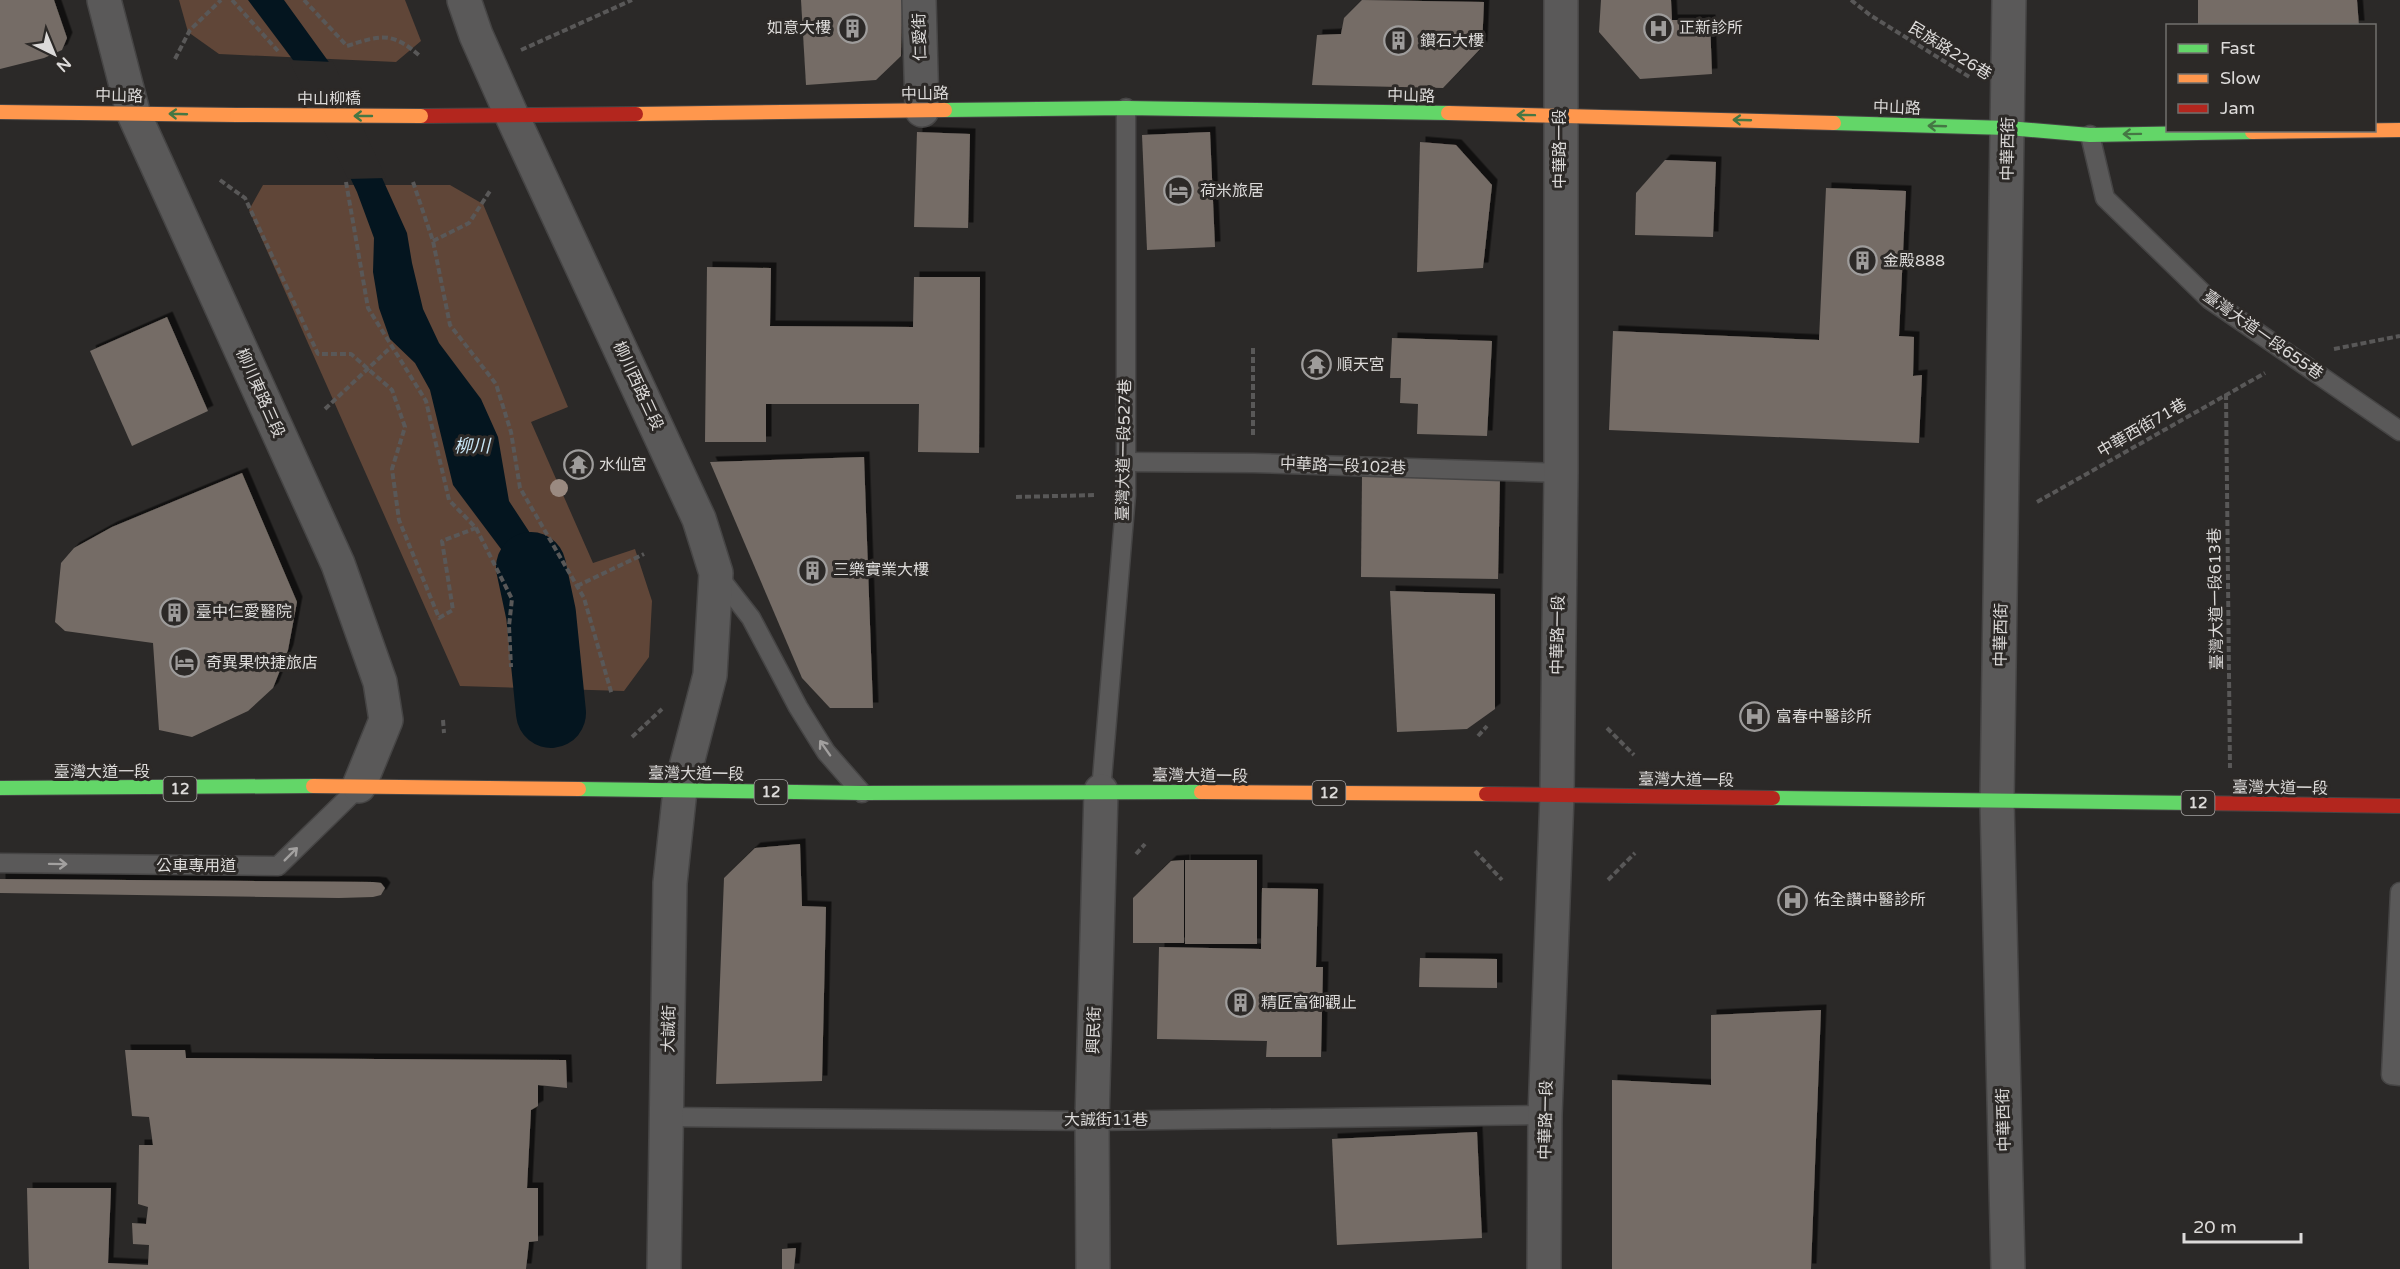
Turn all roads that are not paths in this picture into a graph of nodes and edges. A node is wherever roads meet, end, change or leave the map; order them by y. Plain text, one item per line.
1 (104, 0) edge
2 (464, 0) edge
3 (919, 0) edge
4 (1561, 0) edge
5 (2009, 0) edge
6 (1125, 108) junction
7 (922, 110) junction
8 (0, 112) edge
9 (133, 112) junction
10 (237, 115) joint
11 (1560, 115) junction
12 (2008, 115) junction
13 (422, 116) joint
14 (512, 116) junction
15 (2376, 130) edge
16 (2400, 130) edge
17 (2276, 132) edge
18 (2090, 135) junction
19 (2400, 431) edge
20 (1125, 462) junction
21 (1561, 472) junction
22 (716, 573) junction
23 (359, 786) junction
24 (0, 788) edge
25 (680, 790) junction
26 (1101, 791) junction
27 (862, 794) junction
28 (1557, 795) junction
29 (1997, 801) junction
30 (2400, 806) edge
31 (0, 863) edge
32 (2400, 892) edge
33 (2400, 1076) edge
34 (1545, 1115) junction
35 (668, 1117) junction
36 (1092, 1121) junction
37 (664, 1269) edge
38 (1093, 1269) edge
39 (1544, 1269) edge
40 (2008, 1269) edge

1 - 9 street, 柳川東路三段
2 - 14 street, 柳川西路三段
3 - 7 street, 仁愛街
4 - 11 street, 中華路一段
5 - 12 street, 中華西街
6 - 7 street, 中山路
11 -> 6 street, 中山路
6 - 20 lane, 臺灣大道一段527巷
7 - 14 street, 中山路
8 - 9 street, 中山路
10 -> 9 street, 中山路
9 - 23 street, 柳川東路三段
13 -> 10 street, 中山柳橋, bridge
12 -> 11 street, 中山路
11 - 21 street, 中華路一段
12 - 18 street, 中山路
12 - 29 street, 中華西街
13 - 14 street, 中山路
14 - 22 street, 柳川西路三段
16 -> 15 street, 中山路
17 -> 18 street, 中山路
18 - 19 lane, 臺灣大道一段655巷
20 - 21 lane, 中華路一段102巷
20 - 26 lane, 臺灣大道一段527巷
21 - 28 street, 中華路一段
22 - 25 street, 柳川西路三段
27 -> 22 lane
23 - 24 street, 臺灣大道一段 / 12
23 - 25 street, 臺灣大道一段 / 12
31 -> 23 lane, 公車專用道
25 - 27 street, 臺灣大道一段 / 12
25 - 35 street, 大誠街
26 - 27 street, 臺灣大道一段 / 12
26 - 28 street, 臺灣大道一段 / 12
26 - 36 street, 興民街
28 - 29 street, 臺灣大道一段 / 12
28 - 34 street, 中華路一段
29 - 30 street, 臺灣大道一段 / 12
29 - 40 street, 中華西街
32 - 33 lane
34 - 36 lane, 大誠街11巷
34 - 39 street, 中華路一段
35 - 36 lane, 大誠街11巷
35 - 37 street, 大誠街
36 - 38 street, 興民街

